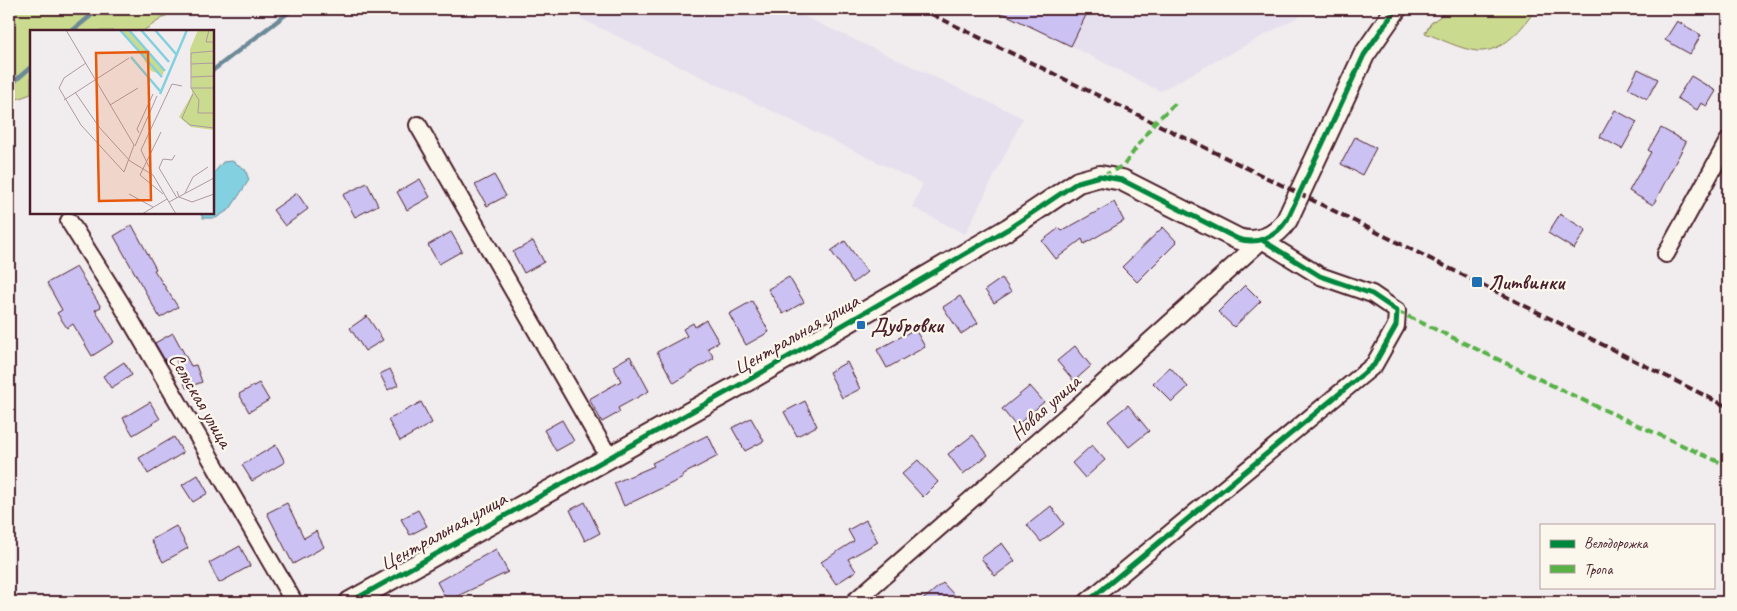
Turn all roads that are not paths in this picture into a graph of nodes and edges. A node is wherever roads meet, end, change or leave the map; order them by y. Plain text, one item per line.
1 (1396, 9) edge
2 (418, 125) dead end
3 (1728, 141) edge
4 (69, 221) dead end
5 (1262, 240) junction
6 (1666, 254) dead end
7 (609, 457) junction
8 (294, 602) edge
9 (350, 602) edge
10 (854, 602) edge
11 (1087, 602) edge

1 - 5 street
2 - 7 street
3 - 6 street
4 - 8 street, Сельская улица
5 - 7 street, Центральная улица
5 - 10 street, Новая улица
5 - 11 street
7 - 9 street, Центральная улица

